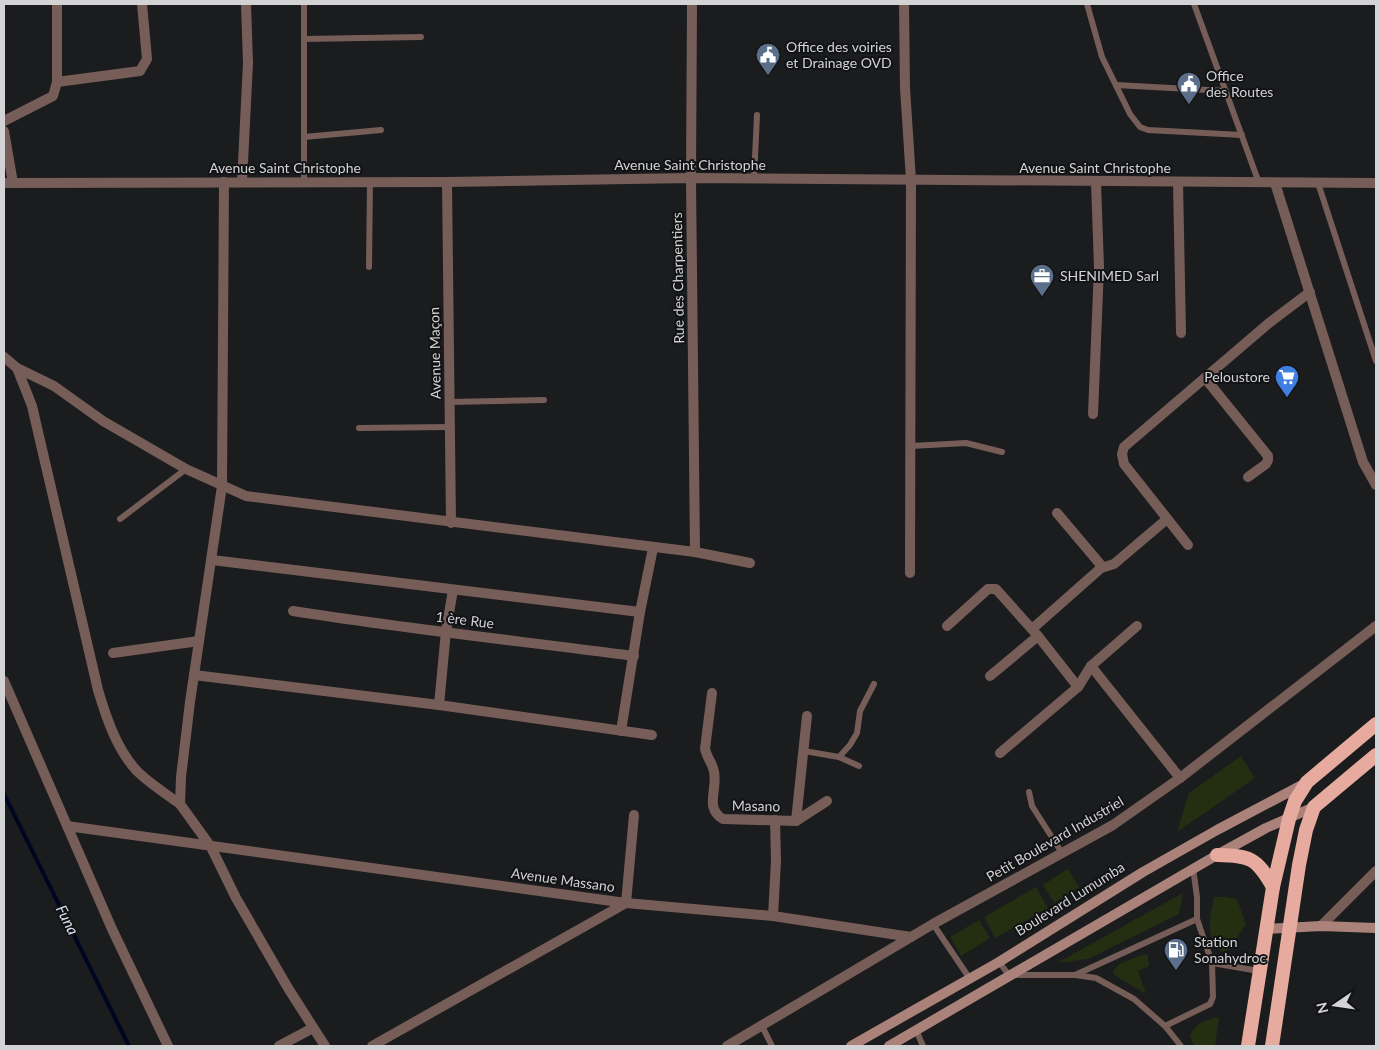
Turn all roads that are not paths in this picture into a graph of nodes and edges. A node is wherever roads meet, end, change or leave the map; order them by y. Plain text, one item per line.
1 (56, 4) edge
2 (142, 4) edge
3 (246, 4) edge
4 (304, 4) edge
5 (692, 4) edge
6 (904, 4) edge
7 (1087, 4) edge
8 (1194, 4) edge
9 (421, 37) dead end
10 (304, 40) junction
11 (57, 82) junction
12 (1116, 85) junction
13 (1226, 91) junction
14 (757, 115) dead end
15 (4, 121) edge
16 (381, 130) dead end
17 (4, 131) edge
18 (1242, 135) junction
19 (304, 137) junction
20 (691, 178) junction
21 (754, 179) junction
22 (912, 180) junction
23 (304, 181) junction
24 (224, 182) junction
25 (242, 182) junction
26 (370, 182) junction
27 (447, 182) junction
28 (1096, 182) junction
29 (1178, 182) junction
30 (8, 183) edge
31 (1259, 183) junction
32 (1275, 183) junction
33 (1318, 183) junction
34 (1376, 183) edge
35 (370, 267) dead end
36 (1310, 292) junction
37 (1181, 333) dead end
38 (4, 357) edge
39 (1376, 361) edge
40 (17, 368) junction
41 (1205, 378) junction
42 (544, 400) dead end
43 (450, 402) junction
44 (1093, 414) dead end
45 (450, 427) junction
46 (359, 428) dead end
47 (911, 446) junction
48 (1002, 452) dead end
49 (186, 469) junction
50 (1248, 477) dead end
51 (1376, 485) edge
52 (222, 486) junction
53 (1057, 512) dead end
54 (120, 519) dead end
55 (1167, 519) junction
56 (451, 523) junction
57 (1188, 545) dead end
58 (653, 548) junction
59 (695, 552) junction
60 (212, 560) junction
61 (750, 563) dead end
62 (1101, 568) junction
63 (910, 573) dead end
64 (453, 590) junction
65 (293, 611) dead end
66 (640, 612) junction
67 (947, 626) dead end
68 (1136, 626) dead end
69 (1376, 626) edge
70 (446, 632) junction
71 (1035, 632) junction
72 (199, 641) junction
73 (113, 653) dead end
74 (634, 656) junction
75 (1091, 666) junction
76 (194, 675) junction
77 (990, 676) dead end
78 (4, 681) edge
79 (874, 684) dead end
80 (1078, 687) junction
81 (712, 693) dead end
82 (439, 705) junction
83 (807, 716) dead end
84 (1376, 724) edge
85 (621, 731) junction
86 (652, 736) dead end
87 (804, 751) junction
88 (1000, 753) dead end
89 (1376, 755) edge
90 (839, 757) junction
91 (859, 766) dead end
92 (1180, 778) junction
93 (1308, 782) junction
94 (1028, 792) dead end
95 (827, 800) dead end
96 (180, 804) junction
97 (1314, 808) junction
98 (634, 815) dead end
99 (1289, 819) junction
100 (774, 820) junction
101 (796, 821) junction
102 (67, 826) junction
103 (211, 847) junction
104 (1062, 853) junction
105 (1217, 855) junction
106 (1193, 868) junction
107 (1376, 871) edge
108 (1273, 887) junction
109 (626, 903) junction
110 (773, 916) junction
111 (1197, 919) junction
112 (934, 924) junction
113 (1321, 926) junction
114 (1291, 928) junction
115 (1376, 928) edge
116 (1266, 929) junction
117 (911, 937) junction
118 (999, 962) junction
119 (1212, 963) junction
120 (1259, 971) junction
121 (1009, 975) junction
122 (1075, 975) junction
123 (970, 979) junction
124 (762, 1026) junction
125 (1164, 1026) junction
126 (313, 1028) junction
127 (916, 1030) junction
128 (168, 1046) edge
129 (279, 1046) edge
130 (325, 1046) edge
131 (372, 1046) edge
132 (727, 1046) edge
133 (772, 1046) edge
134 (851, 1046) edge
135 (889, 1046) edge
136 (923, 1046) edge
137 (1181, 1046) edge
138 (1248, 1046) edge
139 (1272, 1046) edge

1 - 11 street
2 - 11 street
3 - 25 street
4 - 10 lane
5 - 20 street, Rue des Charpentiers
6 - 22 street
7 - 12 lane
8 - 13 lane
9 - 10 lane
10 - 19 lane
11 - 15 street
12 - 13 lane
12 - 18 lane
13 - 18 lane
14 - 21 lane
16 - 19 lane
17 - 30 street
18 - 31 lane
19 - 23 lane
20 - 21 street, Avenue Saint Christophe
20 - 27 street, Avenue Saint Christophe
20 - 59 street, Rue des Charpentiers
21 - 22 street, Avenue Saint Christophe
22 - 28 street, Avenue Saint Christophe
22 - 47 street
23 - 25 street, Avenue Saint Christophe
23 - 26 street, Avenue Saint Christophe
24 - 25 street, Avenue Saint Christophe
24 - 30 street, Avenue Saint Christophe
24 - 52 street
26 - 27 street, Avenue Saint Christophe
26 - 35 lane
27 - 43 street, Avenue Maçon
28 - 29 street, Avenue Saint Christophe
28 - 44 street
29 - 31 street, Avenue Saint Christophe
29 - 37 street
31 - 32 street, Avenue Saint Christophe
32 - 33 street, Avenue Saint Christophe
32 - 36 street
33 - 34 street, Avenue Saint Christophe
33 - 39 lane
36 - 41 street
36 - 51 street
38 - 40 street
40 - 49 street
40 - 96 street
41 - 50 street
41 - 55 street
42 - 43 lane
43 - 45 street, Avenue Maçon
45 - 46 lane
45 - 56 street, Avenue Maçon
47 - 48 lane
47 - 63 street
49 - 52 street
49 - 54 lane
52 - 56 street
52 - 60 street
53 - 62 street
55 - 57 street
55 - 62 street
56 - 58 street
58 - 59 street
58 - 66 street
59 - 61 street
60 - 64 street
60 - 72 street
62 - 71 street
64 - 66 street
64 - 70 street
65 - 70 street, 1 ère Rue
66 - 74 street
67 - 71 street
68 - 75 street
69 - 92 street, Petit Boulevard Industriel
70 - 74 street, 1 ère Rue
70 - 82 street
71 - 77 street
71 - 80 street
72 - 73 street
72 - 76 street
74 - 85 street
75 - 80 street
75 - 92 street
76 - 82 street
76 - 96 street
78 - 102 street
79 - 90 lane
80 - 88 street
81 - 100 street, Masano
82 - 85 street
83 - 87 street
84 - 93 highway, Boulevard Lumumba
85 - 86 street
87 - 90 lane
87 - 101 street
89 - 97 highway
90 - 91 lane
92 - 104 street, Petit Boulevard Industriel
93 - 99 highway, Boulevard Lumumba
93 - 118 main road, Boulevard Lumumba
94 - 104 lane
95 - 101 street, Masano
96 - 103 street
97 - 99 main road
97 - 114 highway
98 - 109 street
99 - 105 main road
99 - 108 highway, Boulevard Lumumba
100 - 101 street, Masano
100 - 110 street
102 - 103 street, Avenue Massano
102 - 128 street
103 - 109 street, Avenue Massano
103 - 126 street
104 - 112 street, Petit Boulevard Industriel
105 - 106 main road
105 - 108 highway
106 - 111 lane
106 - 121 main road
107 - 113 street
108 - 116 highway, Boulevard Lumumba
109 - 110 street, Avenue Massano
109 - 131 street
110 - 117 street, Avenue Massano
111 - 119 lane
111 - 122 lane
112 - 117 street, Petit Boulevard Industriel
112 - 123 lane
113 - 114 main road
113 - 115 main road
114 - 116 main road
114 - 139 highway
116 - 120 highway, Boulevard Lumumba
117 - 124 street, Petit Boulevard Industriel
118 - 121 lane
118 - 123 main road, Boulevard Lumumba
119 - 120 lane
119 - 125 lane
120 - 138 highway, Boulevard Lumumba
121 - 122 lane
121 - 127 main road
122 - 125 lane
123 - 134 main road, Boulevard Lumumba
124 - 132 street, Petit Boulevard Industriel
124 - 133 lane
125 - 137 lane
126 - 129 street
126 - 130 street
127 - 135 main road
127 - 136 lane

